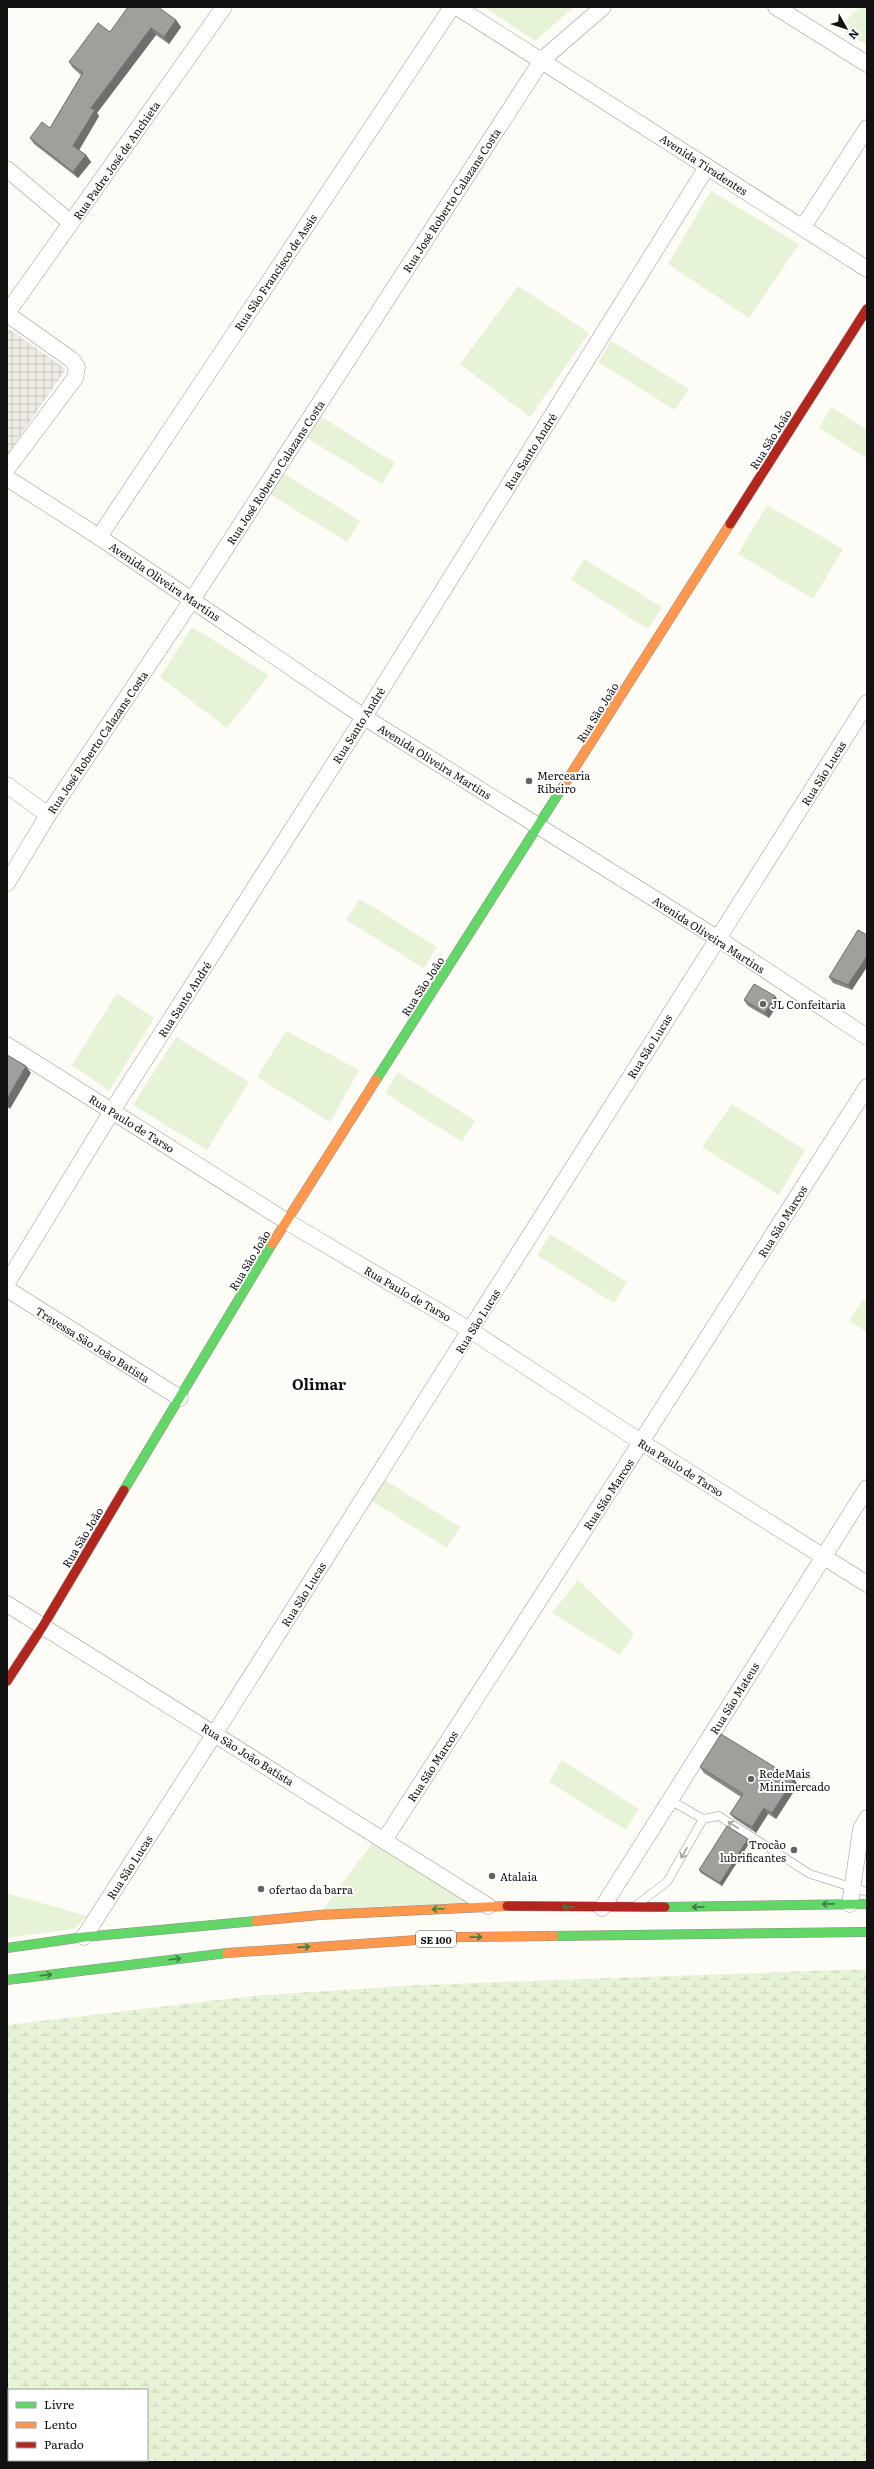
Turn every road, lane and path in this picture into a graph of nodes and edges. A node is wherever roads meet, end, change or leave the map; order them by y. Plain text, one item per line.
1 (224, 7) edge
2 (452, 7) edge
3 (457, 7) edge
4 (603, 7) edge
5 (776, 7) edge
6 (542, 60) junction
7 (867, 64) edge
8 (867, 128) edge
9 (707, 167) junction
10 (7, 169) edge
11 (71, 223) junction
12 (803, 227) junction
13 (867, 269) edge
14 (867, 309) edge
15 (7, 313) edge
16 (7, 468) edge
17 (7, 478) edge
18 (99, 537) junction
19 (192, 600) junction
20 (867, 703) edge
21 (364, 717) junction
22 (7, 785) edge
23 (48, 815) junction
24 (539, 826) junction
25 (7, 883) edge
26 (717, 938) junction
27 (867, 1037) edge
28 (7, 1045) edge
29 (867, 1087) edge
30 (112, 1111) junction
31 (286, 1221) junction
32 (7, 1283) edge
33 (7, 1289) edge
34 (470, 1330) junction
35 (180, 1398) junction
36 (642, 1442) junction
37 (867, 1488) edge
38 (824, 1556) junction
39 (867, 1584) edge
40 (7, 1604) edge
41 (43, 1626) junction
42 (7, 1681) edge
43 (215, 1733) junction
44 (670, 1800) junction
45 (867, 1818) edge
46 (703, 1819) junction
47 (385, 1839) junction
48 (860, 1890) edge
49 (850, 1904) junction
50 (867, 1904) edge
51 (488, 1906) junction
52 (602, 1908) junction
53 (633, 1908) junction
54 (867, 1932) edge
55 (84, 1937) junction
56 (7, 1948) edge
57 (7, 1980) edge

1 - 11 street, Rua Padre José de Anchieta
2 - 18 street, Rua São Francisco de Assis
3 - 6 street, Avenida Tiradentes
4 - 6 street
5 - 7 street
6 - 9 street, Avenida Tiradentes
6 - 19 street, Rua José Roberto Calazans Costa
8 - 12 street
9 - 12 street, Avenida Tiradentes
9 - 21 street, Rua Santo André
10 - 11 street
11 - 15 street, Rua Padre José de Anchieta
12 - 13 street, Avenida Tiradentes
14 - 24 main road, Rua São João
15 - 16 street
17 - 18 street, Avenida Oliveira Martins
18 - 19 street, Avenida Oliveira Martins
19 - 21 street, Avenida Oliveira Martins
19 - 23 street, Rua José Roberto Calazans Costa
20 - 26 street, Rua São Lucas
21 - 24 street, Avenida Oliveira Martins
21 - 30 street, Rua Santo André
22 - 23 street
23 - 25 street, Rua José Roberto Calazans Costa
24 - 26 street, Avenida Oliveira Martins
24 - 31 main road, Rua São João
26 - 27 street, Avenida Oliveira Martins
26 - 34 street, Rua São Lucas
28 - 30 street, Rua Paulo de Tarso
29 - 36 street, Rua São Marcos
30 - 31 street, Rua Paulo de Tarso
30 - 32 street, Rua Santo André
31 - 34 street, Rua Paulo de Tarso
31 - 35 main road, Rua São João
33 - 35 street, Travessa São João Batista
34 - 36 street, Rua Paulo de Tarso
34 - 43 street, Rua São Lucas
35 - 41 main road, Rua São João
36 - 38 street, Rua Paulo de Tarso
36 - 47 street, Rua São Marcos
37 - 38 street, Rua São Mateus
38 - 39 street, Rua Paulo de Tarso
38 - 44 street, Rua São Mateus
40 - 41 street, Rua São João Batista
41 - 42 main road, Rua São João
41 - 43 street, Rua São João Batista
43 - 47 street, Rua São João Batista
43 - 55 street, Rua São Lucas
44 - 46 lane
44 - 52 street, Rua São Mateus
45 - 48 street
48 -> 46 lane
46 -> 53 lane
47 - 51 street, Rua São João Batista
48 - 49 street
49 - 50 main road
49 -> 53 main road
52 -> 51 main road
51 -> 55 main road
52 - 53 main road
57 -> 54 main road, SE 100
55 - 56 main road

